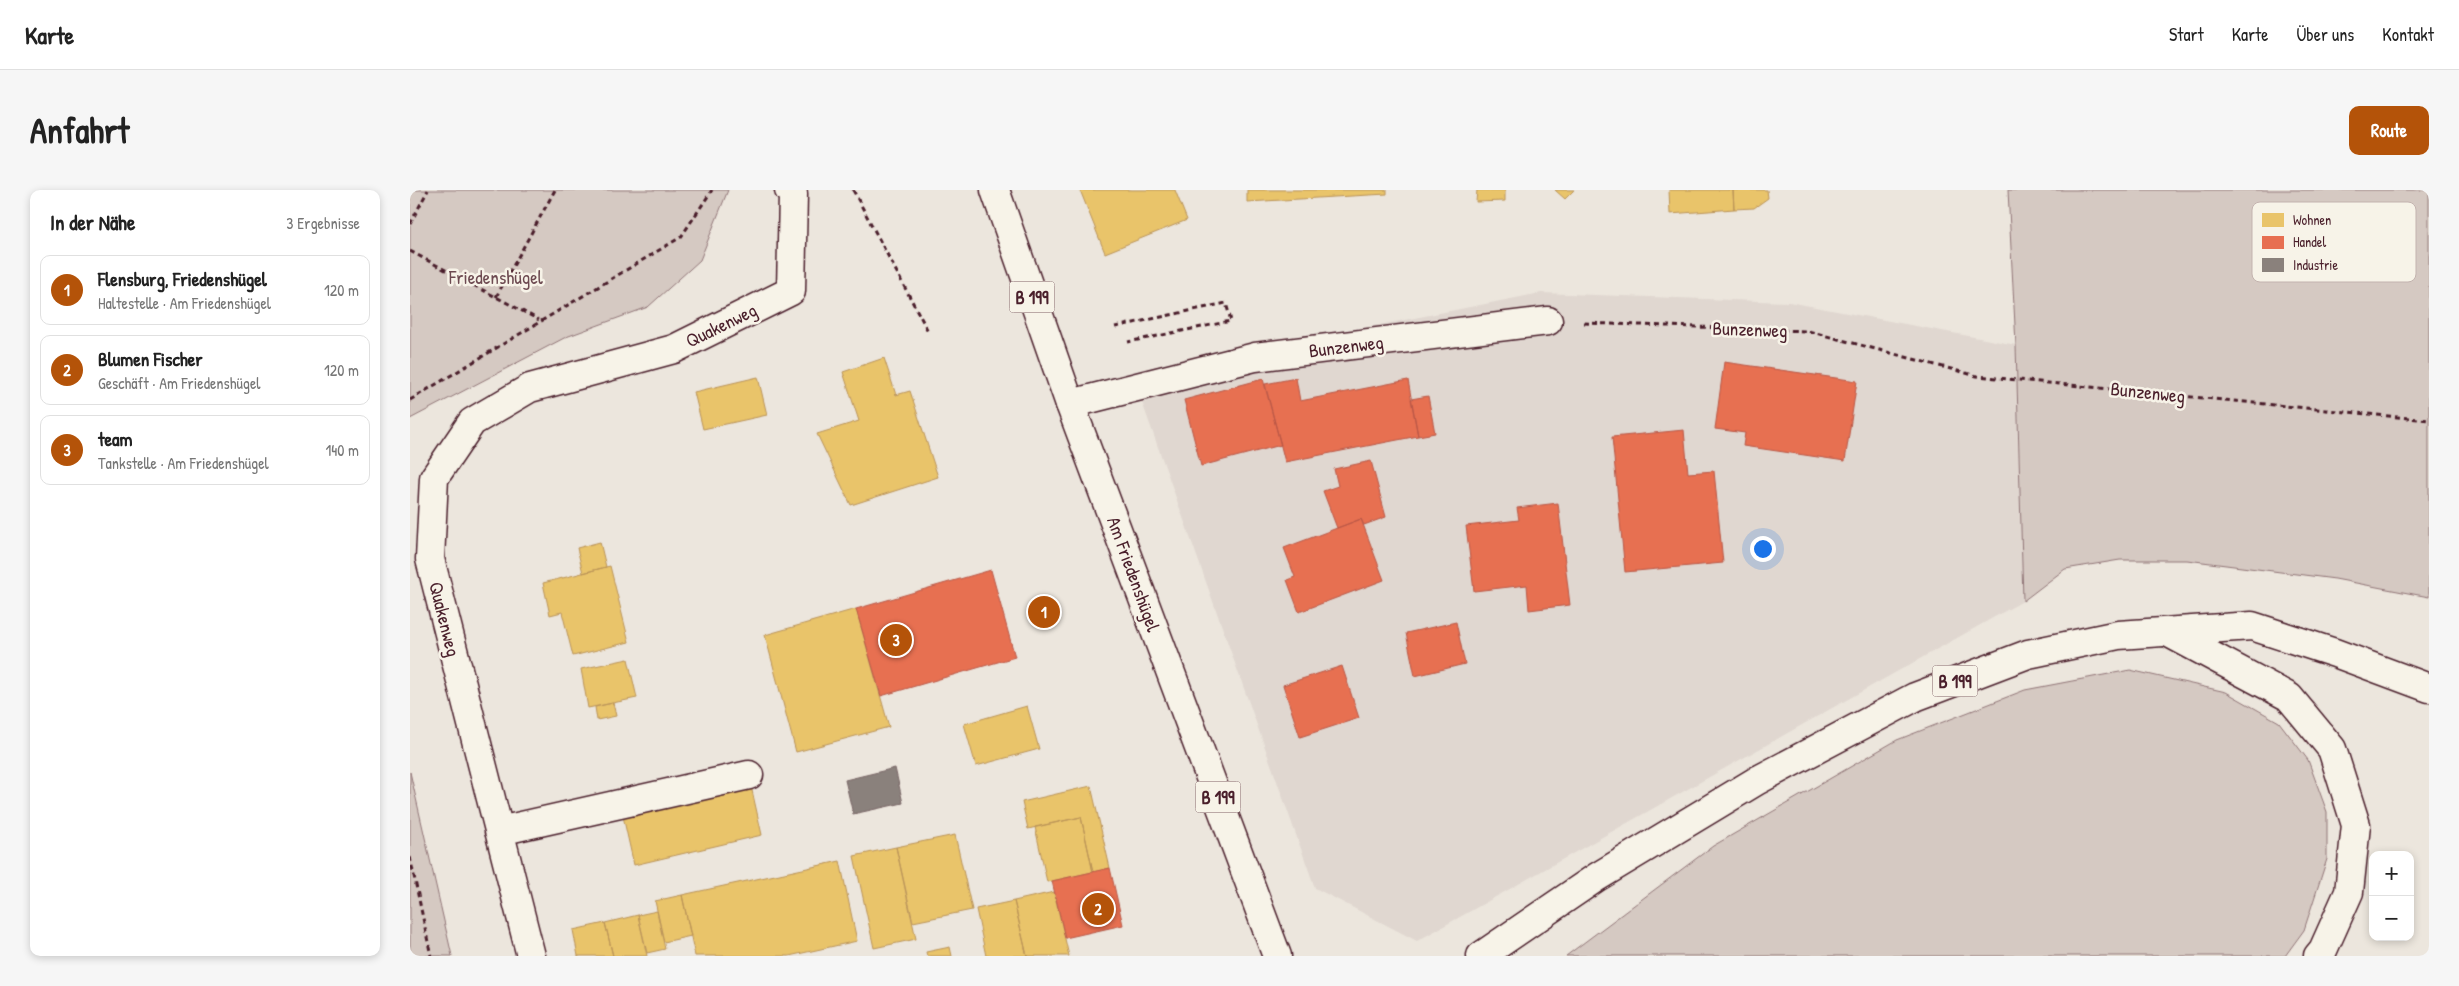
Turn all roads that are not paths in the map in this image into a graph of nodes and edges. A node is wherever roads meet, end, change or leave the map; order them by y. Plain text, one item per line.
1 (789, 190) edge
2 (995, 190) edge
3 (1548, 321) road end
4 (1070, 404) junction
5 (2168, 633) junction
6 (2429, 688) edge
7 (750, 775) dead end
8 (499, 831) junction
9 (531, 956) edge
10 (1277, 956) edge
11 (1482, 956) edge
12 (2318, 956) edge

1 - 8 main road, Quakenweg
2 - 4 main road, Am Friedenshügel / B 199
3 - 4 main road, Bunzenweg
4 - 10 main road, Am Friedenshügel / B 199
5 - 6 main road
5 - 11 main road, B 199
5 - 12 main road
7 - 8 main road
8 - 9 main road, Quakenweg

